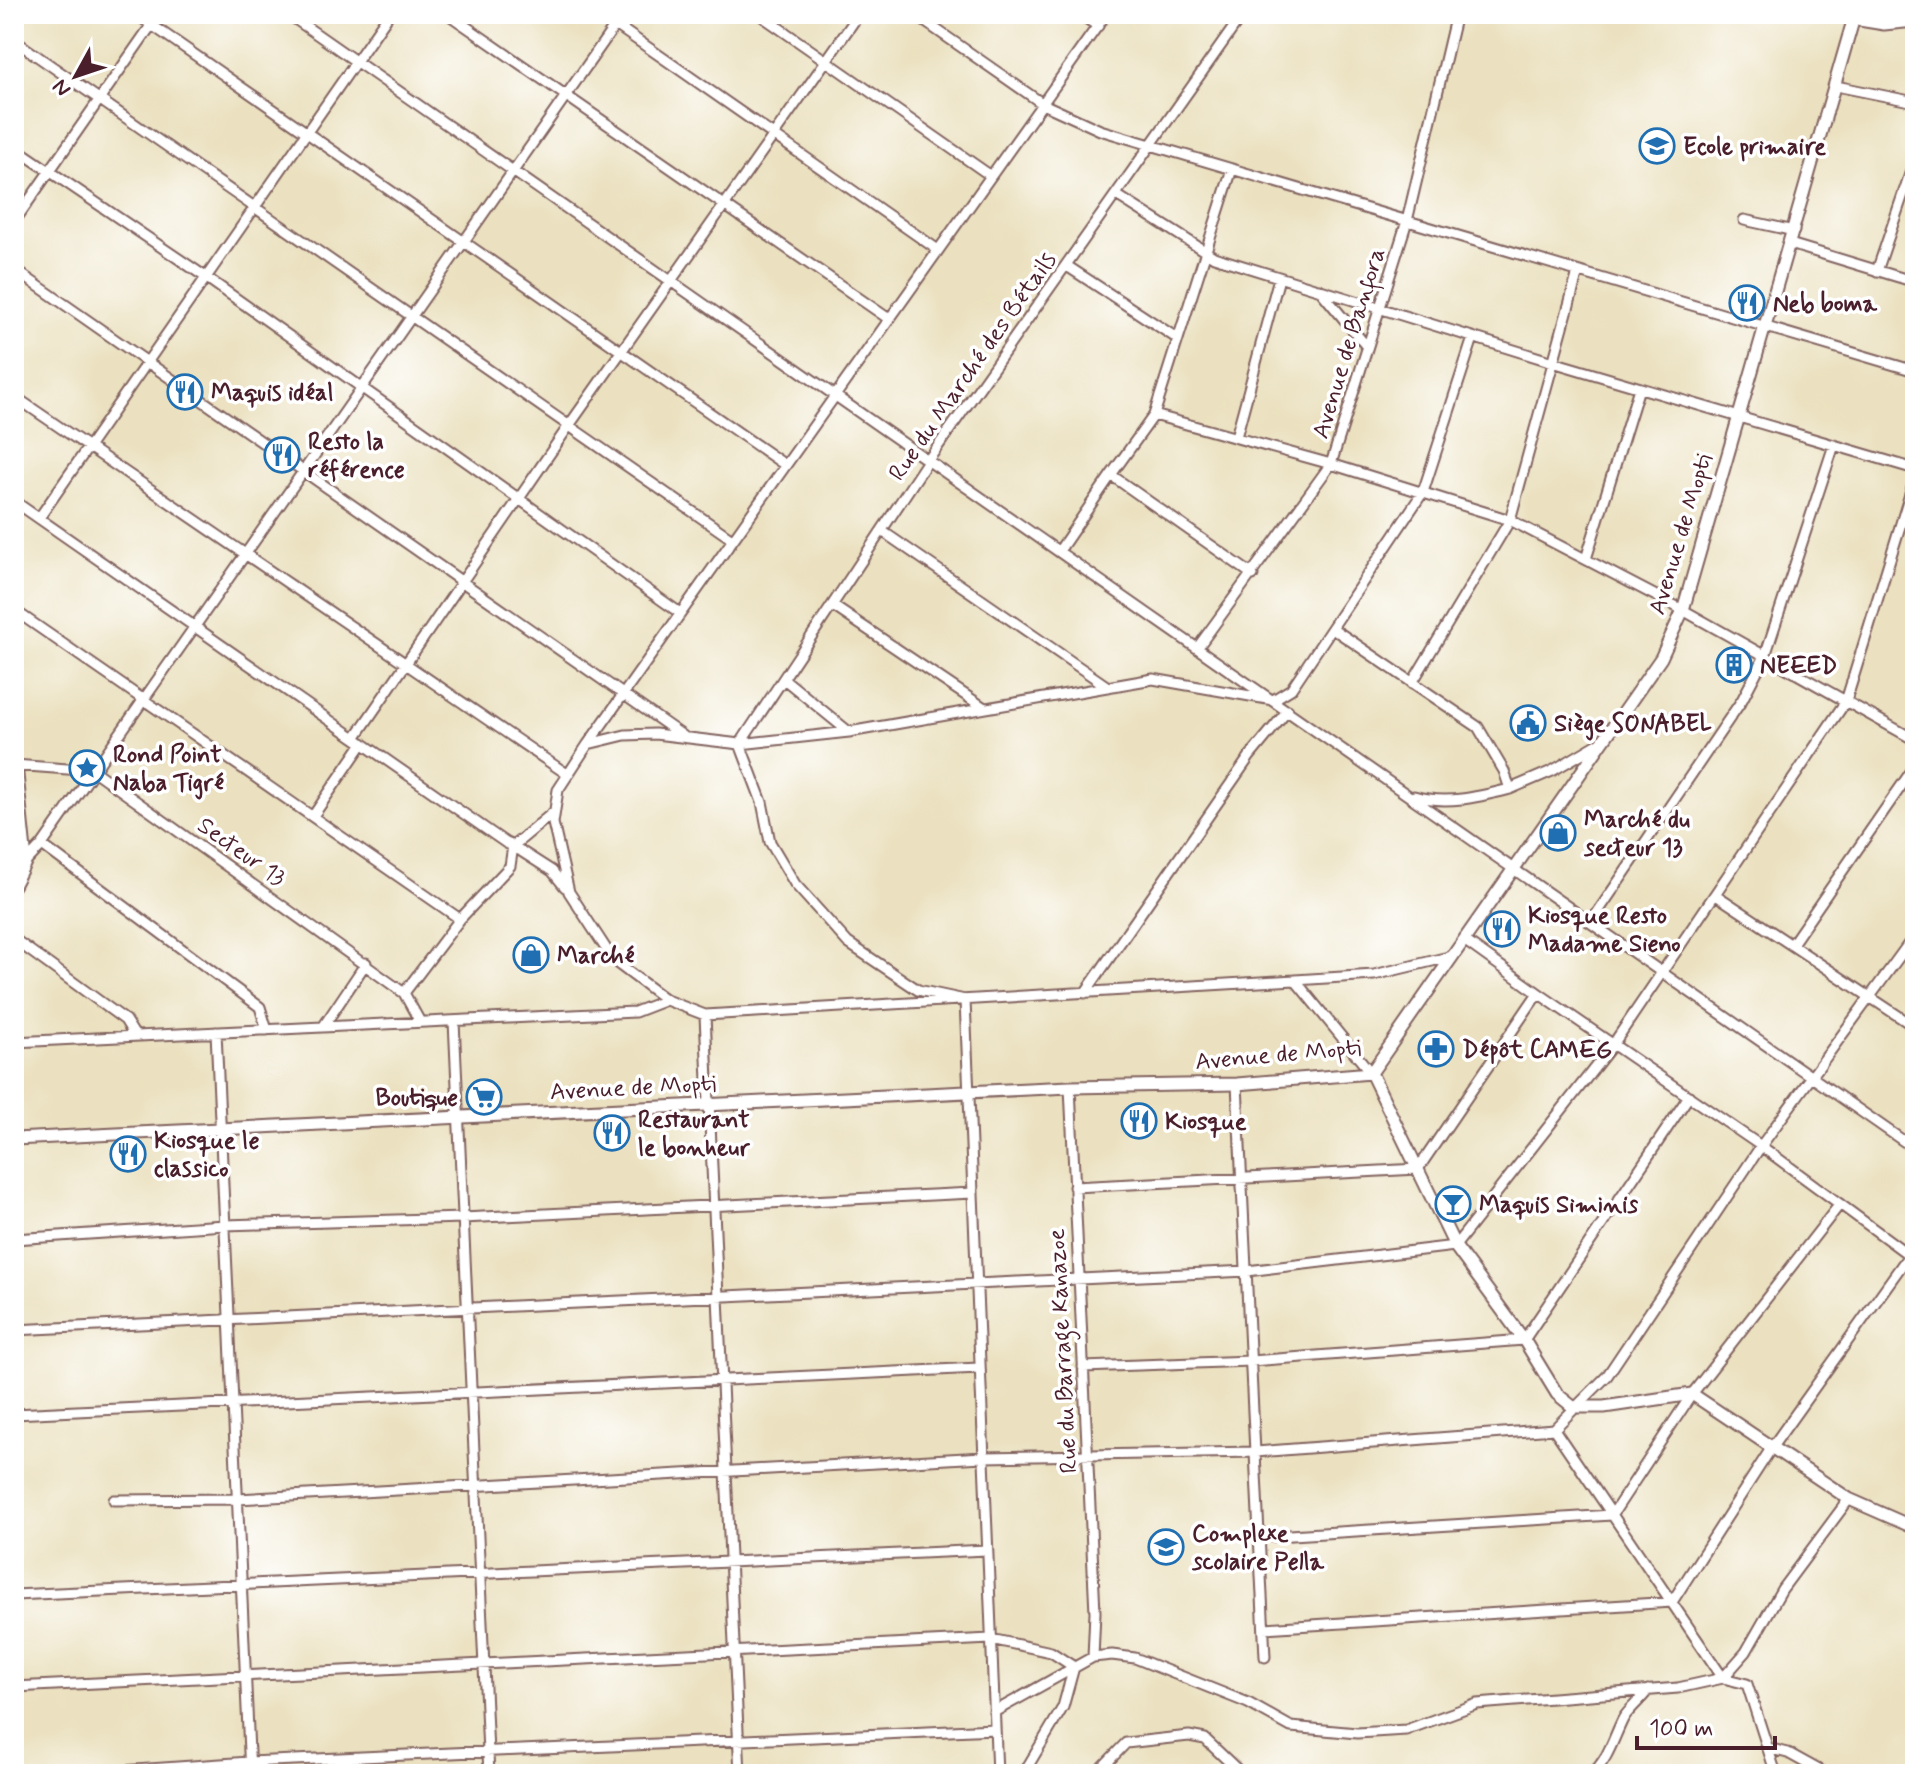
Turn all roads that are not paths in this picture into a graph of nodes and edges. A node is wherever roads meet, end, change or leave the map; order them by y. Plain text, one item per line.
1 (136, 14) edge
2 (159, 14) edge
3 (288, 14) edge
4 (389, 14) edge
5 (448, 14) edge
6 (600, 14) edge
7 (623, 14) edge
8 (759, 14) edge
9 (859, 14) edge
10 (914, 14) edge
11 (1079, 14) edge
12 (1106, 14) edge
13 (1243, 14) edge
14 (1456, 14) edge
15 (1854, 17) edge
16 (1914, 20) edge
17 (152, 25) junction
18 (615, 25) junction
19 (1098, 26) junction
20 (14, 40) edge
21 (826, 61) junction
22 (355, 62) junction
23 (1836, 86) junction
24 (566, 96) junction
25 (99, 99) junction
26 (1915, 102) edge
27 (1043, 104) junction
28 (307, 132) junction
29 (774, 136) junction
30 (1153, 146) junction
31 (14, 147) edge
32 (1915, 159) edge
33 (1232, 169) junction
34 (514, 170) junction
35 (49, 172) junction
36 (991, 176) junction
37 (1118, 196) junction
38 (726, 206) junction
39 (255, 208) junction
40 (1744, 220) dead end
41 (1407, 221) junction
42 (14, 222) edge
43 (1794, 231) junction
44 (463, 240) junction
45 (1790, 244) junction
46 (938, 250) junction
47 (1206, 251) junction
48 (1067, 266) junction
49 (14, 269) edge
50 (1877, 271) junction
51 (1578, 272) junction
52 (207, 278) junction
53 (1279, 278) junction
54 (673, 281) junction
55 (1915, 282) edge
56 (1319, 289) junction
57 (1380, 306) junction
58 (411, 318) junction
59 (889, 319) junction
60 (1766, 327) junction
61 (1473, 338) junction
62 (1178, 339) junction
63 (1367, 347) junction
64 (622, 351) junction
65 (147, 362) junction
66 (1556, 363) junction
67 (1915, 371) edge
68 (1639, 388) junction
69 (362, 389) junction
70 (835, 394) junction
71 (14, 396) edge
72 (1154, 415) junction
73 (1739, 417) junction
74 (568, 427) junction
75 (1236, 437) junction
76 (1834, 445) junction
77 (89, 447) junction
78 (929, 459) junction
79 (1331, 464) junction
80 (785, 465) junction
81 (1915, 469) edge
82 (303, 471) junction
83 (1111, 475) junction
84 (1915, 478) edge
85 (1423, 492) junction
86 (14, 501) edge
87 (520, 501) junction
88 (39, 518) junction
89 (1510, 520) junction
90 (882, 531) junction
91 (732, 539) junction
92 (1059, 551) junction
93 (246, 552) junction
94 (1586, 559) junction
95 (1253, 575) junction
96 (463, 583) junction
97 (833, 606) junction
98 (14, 610) edge
99 (1683, 610) junction
100 (680, 613) junction
101 (194, 626) junction
102 (1332, 628) junction
103 (1198, 647) junction
104 (1765, 656) junction
105 (407, 663) junction
106 (784, 679) junction
107 (1412, 683) junction
108 (1108, 687) junction
109 (622, 693) junction
110 (144, 698) junction
111 (1273, 700) junction
112 (1846, 701) junction
113 (983, 707) junction
114 (1288, 710) junction
115 (849, 732) junction
116 (686, 738) junction
117 (1603, 740) junction
118 (1915, 740) edge
119 (359, 741) junction
120 (588, 744) junction
121 (740, 744) junction
122 (16, 765) edge
123 (1915, 766) edge
124 (94, 771) junction
125 (567, 774) junction
126 (1510, 789) junction
127 (1407, 794) junction
128 (555, 811) junction
129 (313, 816) junction
130 (42, 845) junction
131 (513, 846) junction
132 (27, 861) junction
133 (1514, 868) junction
134 (14, 886) edge
135 (569, 892) junction
136 (1716, 895) junction
137 (460, 919) junction
138 (1591, 922) junction
139 (1915, 935) edge
140 (14, 939) edge
141 (1464, 940) junction
142 (1792, 944) junction
143 (1453, 956) junction
144 (366, 963) junction
145 (1663, 973) junction
146 (1295, 980) junction
147 (404, 993) junction
148 (1085, 993) junction
149 (1538, 993) junction
150 (1872, 997) junction
151 (666, 1000) junction
152 (965, 1000) junction
153 (705, 1015) junction
154 (454, 1021) junction
155 (420, 1022) junction
156 (323, 1027) junction
157 (1915, 1027) edge
158 (267, 1030) junction
159 (216, 1032) junction
160 (135, 1036) junction
161 (14, 1042) edge
162 (1614, 1043) junction
163 (1371, 1073) junction
164 (1813, 1077) junction
165 (1237, 1084) junction
166 (1070, 1087) junction
167 (968, 1092) junction
168 (1689, 1096) junction
169 (709, 1105) junction
170 (458, 1117) junction
171 (220, 1129) junction
172 (14, 1139) edge
173 (1761, 1146) junction
174 (1915, 1149) edge
175 (1418, 1169) junction
176 (1243, 1181) junction
177 (1074, 1187) junction
178 (973, 1193) junction
179 (713, 1203) junction
180 (1840, 1204) junction
181 (463, 1218) junction
182 (225, 1225) junction
183 (14, 1239) edge
184 (1455, 1246) junction
185 (1912, 1251) edge
186 (1247, 1271) junction
187 (1079, 1280) junction
188 (976, 1284) junction
189 (718, 1294) junction
190 (467, 1307) junction
191 (229, 1317) junction
192 (14, 1330) edge
193 (1524, 1340) junction
194 (1251, 1361) junction
195 (1083, 1367) junction
196 (979, 1368) junction
197 (722, 1381) junction
198 (471, 1391) junction
199 (1692, 1394) junction
200 (233, 1404) junction
201 (1573, 1407) junction
202 (14, 1414) edge
203 (1554, 1429) junction
204 (1772, 1447) junction
205 (1256, 1452) junction
206 (1087, 1454) junction
207 (983, 1457) junction
208 (726, 1470) junction
209 (475, 1485) junction
210 (237, 1499) junction
211 (1849, 1499) junction
212 (114, 1500) dead end
213 (1612, 1515) junction
214 (1915, 1528) edge
215 (1259, 1537) junction
216 (987, 1550) junction
217 (730, 1560) junction
218 (479, 1574) junction
219 (241, 1585) junction
220 (14, 1595) edge
221 (1672, 1602) junction
222 (1264, 1628) junction
223 (991, 1639) junction
224 (734, 1651) junction
225 (1093, 1657) junction
226 (1265, 1657) dead end
227 (483, 1663) junction
228 (1074, 1667) junction
229 (245, 1677) junction
230 (1723, 1678) junction
231 (14, 1687) edge
232 (1648, 1690) junction
233 (994, 1712) junction
234 (995, 1729) junction
235 (739, 1743) junction
236 (1767, 1748) junction
237 (488, 1753) junction
238 (249, 1762) junction
239 (1030, 1771) edge
240 (78, 1774) edge
241 (250, 1774) edge
242 (489, 1774) edge
243 (740, 1774) edge
244 (997, 1774) edge
245 (1096, 1774) edge
246 (1242, 1774) edge
247 (1592, 1774) edge
248 (1776, 1774) edge
249 (1826, 1774) edge

1 - 17 street
2 - 17 street
3 - 22 street
4 - 22 street
5 - 24 street
6 - 18 street
7 - 18 street
8 - 21 street
9 - 21 street
10 - 27 street
11 - 19 street
12 - 19 street
13 - 30 street, Rue du Marché des Bétails
14 - 41 street, Avenue de Banfora
15 - 16 street
15 - 23 street, Avenue de Mopti
17 - 25 street
17 - 28 street
18 - 24 street
18 - 29 street
19 - 27 street
20 - 25 street
21 - 29 street
21 - 36 street
22 - 28 street
22 - 34 street
23 - 26 street
23 - 43 street, Avenue de Mopti
24 - 34 street
24 - 38 street
25 - 35 street
25 - 39 street
27 - 30 street
27 - 36 street
28 - 39 street
28 - 44 street
29 - 38 street
29 - 46 street
30 - 33 street
30 - 37 street, Rue du Marché des Bétails
31 - 35 street
32 - 50 street
33 - 41 street
33 - 47 street
34 - 44 street
34 - 54 street
35 - 42 street
35 - 52 street
36 - 46 street
37 - 47 street
37 - 48 street, Rue du Marché des Bétails
38 - 54 street
38 - 59 street
39 - 52 street
39 - 58 street
40 - 43 street
41 - 51 street
41 - 57 street, Avenue de Banfora
43 - 45 street, Avenue de Mopti
44 - 58 street
44 - 64 street
45 - 50 street
45 - 60 street, Avenue de Mopti
46 - 59 street
47 - 53 street
47 - 62 street
48 - 62 street
48 - 78 street, Rue du Marché des Bétails
49 - 65 street
50 - 55 street
51 - 60 street
51 - 66 street
52 - 65 street
52 - 69 street
53 - 56 street
53 - 75 street
54 - 64 street
54 - 70 street
56 - 57 street
56 - 63 street
57 - 61 street
57 - 63 street, Avenue de Banfora
58 - 69 street
58 - 74 street
59 - 70 street
60 - 67 street
60 - 73 street, Avenue de Mopti
61 - 66 street
61 - 85 street
62 - 72 street
63 - 79 street, Avenue de Banfora
64 - 74 street
64 - 80 street
65 - 77 street
65 - 82 street
66 - 68 street
66 - 89 street
68 - 73 street
68 - 94 street
69 - 82 street
69 - 87 street
70 - 78 street
70 - 80 street
71 - 77 street
72 - 75 street
72 - 83 street
73 - 76 street
73 - 99 street, Avenue de Mopti
74 - 87 street
74 - 91 street
75 - 79 street
76 - 81 street
76 - 104 street
77 - 88 street
77 - 93 street
78 - 90 street, Rue du Marché des Bétails
78 - 92 street
79 - 85 street
79 - 95 street, Avenue de Banfora
80 - 91 street
82 - 93 street
82 - 96 street
83 - 92 street
83 - 95 street
84 - 112 street
85 - 89 street
85 - 102 street
86 - 88 street
87 - 96 street
87 - 100 street
88 - 101 street
89 - 94 street
89 - 107 street
90 - 97 street, Rue du Marché des Bétails
90 - 108 street
91 - 100 street
92 - 103 street
93 - 101 street
93 - 105 street
94 - 99 street
95 - 103 street, Avenue de Banfora
96 - 105 street
96 - 109 street
97 - 106 street, Rue du Marché des Bétails
97 - 113 street
98 - 110 street
99 - 104 street
99 - 117 street, Avenue de Mopti
100 - 109 street
101 - 110 street
101 - 119 street
102 - 107 street
102 - 111 street
103 - 111 street
104 - 112 street
104 - 138 street
105 - 119 street
105 - 125 street
106 - 115 street
106 - 121 street, Rue du Marché des Bétails
107 - 126 street
108 - 111 street
108 - 113 street
109 - 116 street
109 - 120 street
110 - 124 street
110 - 129 street
111 - 114 street
112 - 118 street
112 - 136 street
113 - 115 street
114 - 127 street
114 - 148 street
115 - 121 street
116 - 120 street
116 - 121 street
117 - 126 street
117 - 133 street, Avenue de Mopti
119 - 129 street
119 - 131 street
120 - 125 street
121 - 152 street
122 - 124 street
122 - 132 street
123 - 142 street
124 - 130 street
124 - 144 street, Secteur 13
125 - 128 street
126 - 127 street
127 - 133 street
128 - 131 street
128 - 135 street
129 - 137 street
130 - 132 street
130 - 158 street
131 - 135 street
131 - 137 street
132 - 134 street
133 - 138 street
133 - 141 street, Avenue de Mopti
135 - 151 street
136 - 142 street
136 - 145 street
137 - 147 street
138 - 145 street
139 - 150 street
140 - 160 street
141 - 143 street, Avenue de Mopti
141 - 149 street
142 - 150 street
143 - 146 street
143 - 163 street, Avenue de Mopti
144 - 147 street, Secteur 13
144 - 156 street
145 - 162 street
145 - 164 street
146 - 148 street
146 - 163 street
147 - 155 street, Secteur 13
148 - 152 street
149 - 162 street
149 - 175 street
150 - 157 street
150 - 164 street
151 - 153 street
151 - 154 street
152 - 153 street
152 - 167 street
153 - 169 street
154 - 155 street
154 - 170 street
155 - 156 street
156 - 158 street
158 - 159 street
159 - 160 street
159 - 171 street
160 - 161 street
162 - 168 street
162 - 184 street
163 - 165 street, Avenue de Mopti
163 - 175 street
164 - 173 street
164 - 174 street
165 - 166 street, Avenue de Mopti
165 - 176 street
166 - 167 street, Avenue de Mopti
166 - 177 street, Rue du Barrage Kanazoe
167 - 169 street, Avenue de Mopti
167 - 178 street
168 - 173 street
168 - 193 street
169 - 170 street, Avenue de Mopti
169 - 179 street
170 - 171 street, Avenue de Mopti
170 - 181 street
171 - 172 street, Avenue de Mopti
171 - 182 street
173 - 180 street
173 - 201 street
175 - 176 street
175 - 184 street
176 - 177 street
176 - 186 street
177 - 187 street, Rue du Barrage Kanazoe
178 - 179 street
178 - 188 street
179 - 181 street
179 - 189 street
180 - 185 street
180 - 199 street
181 - 182 street
181 - 190 street
182 - 183 street
182 - 191 street
184 - 186 street
184 - 193 street
185 - 204 street
186 - 187 street
186 - 194 street
187 - 188 street
187 - 195 street, Rue du Barrage Kanazoe
188 - 189 street
188 - 196 street
189 - 190 street
189 - 197 street
190 - 191 street
190 - 198 street
191 - 192 street
191 - 200 street
193 - 194 street
193 - 201 street
194 - 195 street
194 - 205 street
195 - 206 street, Rue du Barrage Kanazoe
196 - 197 street
196 - 207 street
197 - 198 street
197 - 208 street
198 - 200 street
198 - 209 street
199 - 201 street
199 - 204 street
199 - 213 street
200 - 202 street
200 - 210 street
201 - 203 street
203 - 205 street
203 - 213 street
204 - 211 street
204 - 221 street
205 - 206 street
205 - 215 street
206 - 207 street
206 - 225 street, Rue du Barrage Kanazoe
207 - 208 street
207 - 216 street
208 - 209 street
208 - 217 street
209 - 210 street
209 - 218 street
210 - 212 street
210 - 219 street
211 - 214 street
211 - 230 street
213 - 215 street
213 - 221 street
215 - 222 street
216 - 217 street
216 - 223 street
217 - 218 street
217 - 224 street
218 - 219 street
218 - 227 street
219 - 220 street
219 - 229 street
221 - 222 street
221 - 230 street
222 - 226 street
223 - 224 street
223 - 228 street
223 - 233 street
224 - 227 street
224 - 235 street
225 - 228 street
225 - 232 street
227 - 229 street
227 - 237 street
228 - 233 street
228 - 239 street
229 - 231 street
229 - 238 street
230 - 232 street
230 - 236 street
232 - 247 street
233 - 234 street
234 - 235 street
234 - 244 street
235 - 237 street
235 - 243 street
236 - 248 street
236 - 249 street
237 - 238 street
237 - 242 street
238 - 240 street
238 - 241 street
245 - 246 street

